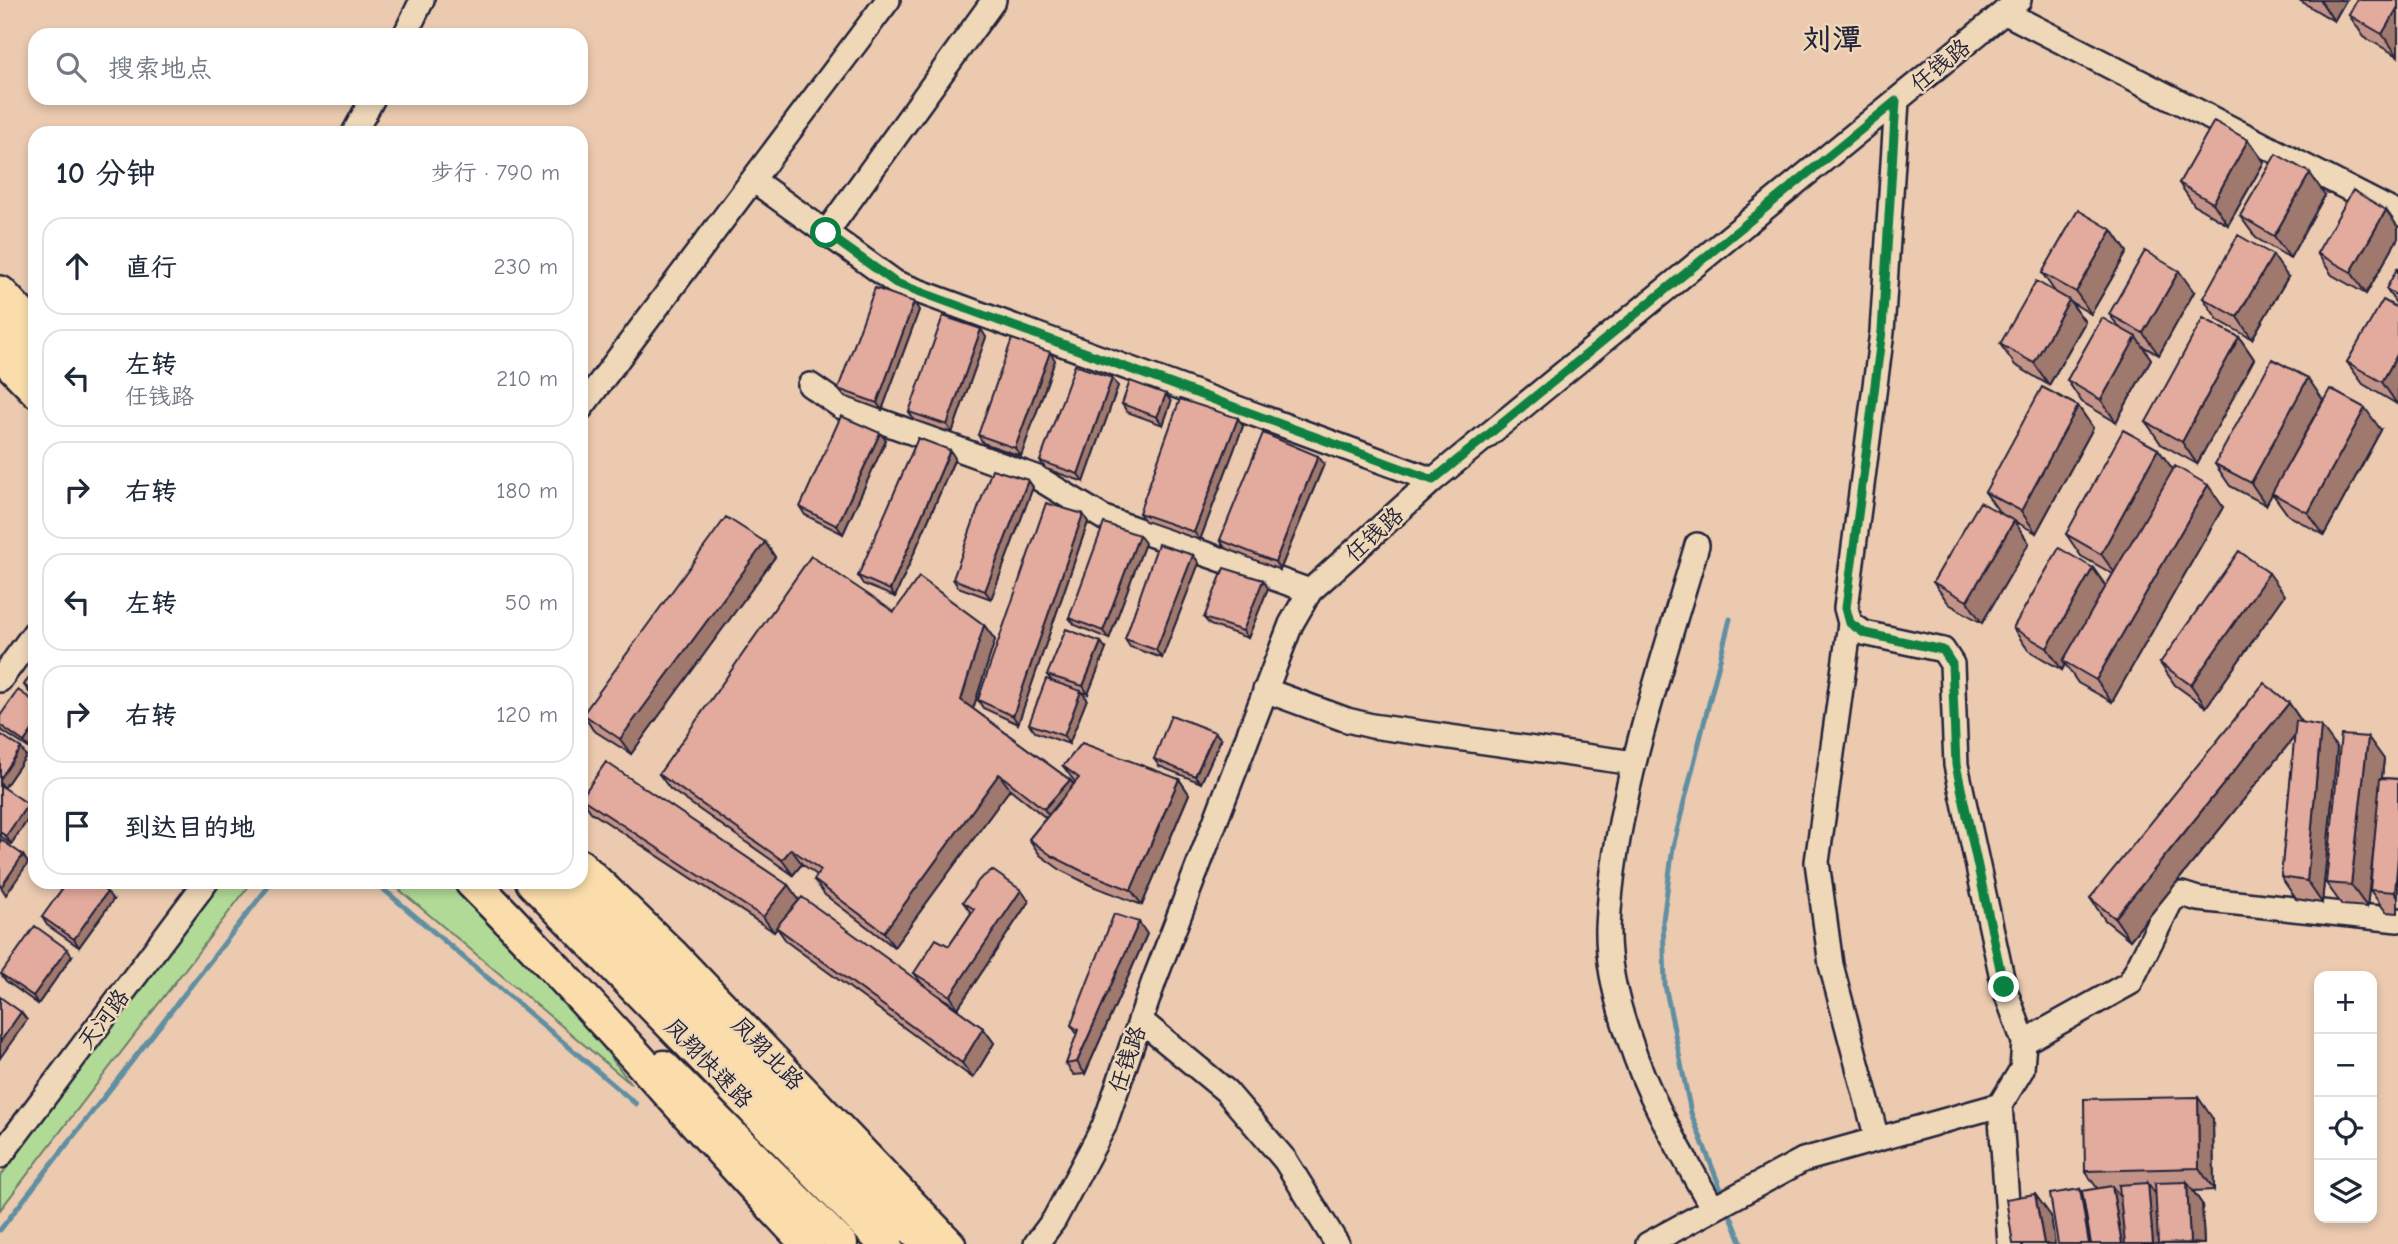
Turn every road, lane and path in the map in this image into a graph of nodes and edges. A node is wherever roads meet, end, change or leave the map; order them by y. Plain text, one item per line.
1 (422, 0) edge
2 (888, 0) edge
3 (993, 0) edge
4 (2011, 6) edge
5 (408, 28) edge
6 (1896, 101) junction
7 (369, 105) edge
8 (358, 126) edge
9 (753, 180) junction
10 (2398, 214) edge
11 (826, 233) junction
12 (0, 275) edge
13 (0, 293) edge
14 (28, 305) edge
15 (28, 323) edge
16 (0, 335) edge
17 (0, 356) edge
18 (28, 364) edge
19 (28, 385) edge
20 (810, 385) dead end
21 (588, 399) edge
22 (1433, 480) junction
23 (1697, 545) dead end
24 (1310, 591) junction
25 (1850, 623) junction
26 (28, 642) edge
27 (0, 680) edge
28 (1265, 690) junction
29 (1634, 763) junction
30 (588, 871) edge
31 (201, 889) edge
32 (479, 889) edge
33 (499, 889) edge
34 (540, 889) edge
35 (583, 889) edge
36 (2398, 920) edge
37 (1140, 1020) junction
38 (2024, 1042) junction
39 (2000, 1105) junction
40 (1877, 1139) junction
41 (0, 1156) edge
42 (1712, 1207) junction
43 (808, 1244) edge
44 (843, 1244) edge
45 (886, 1244) edge
46 (929, 1244) edge
47 (951, 1244) edge
48 (1036, 1244) edge
49 (1336, 1244) edge
50 (1648, 1244) edge
51 (2010, 1244) edge

1 - 5 street
2 - 9 street
3 - 11 street
4 - 6 street, 任钱路
4 - 10 street
6 - 22 street, 任钱路
6 - 25 street
7 - 8 street
9 - 11 street
9 - 21 street
11 - 22 street
12 - 14 main road
13 - 15 highway
16 - 18 highway
17 - 19 main road
20 - 24 street
22 - 24 street, 任钱路
23 - 29 street
24 - 28 street, 任钱路
25 - 38 street
25 - 40 street
26 - 27 street
28 - 29 street
28 - 37 street, 任钱路
29 - 42 street
30 - 47 main road, 凤翔北路
31 - 41 street, 天河路
32 - 43 highway
33 - 44 main road
34 - 45 highway, 凤翔快速路
35 - 46 highway, 凤翔快速路
36 - 38 street
37 - 48 street, 任钱路
37 - 49 street
38 - 39 street
39 - 40 street
39 - 51 street
40 - 42 street
42 - 50 street

